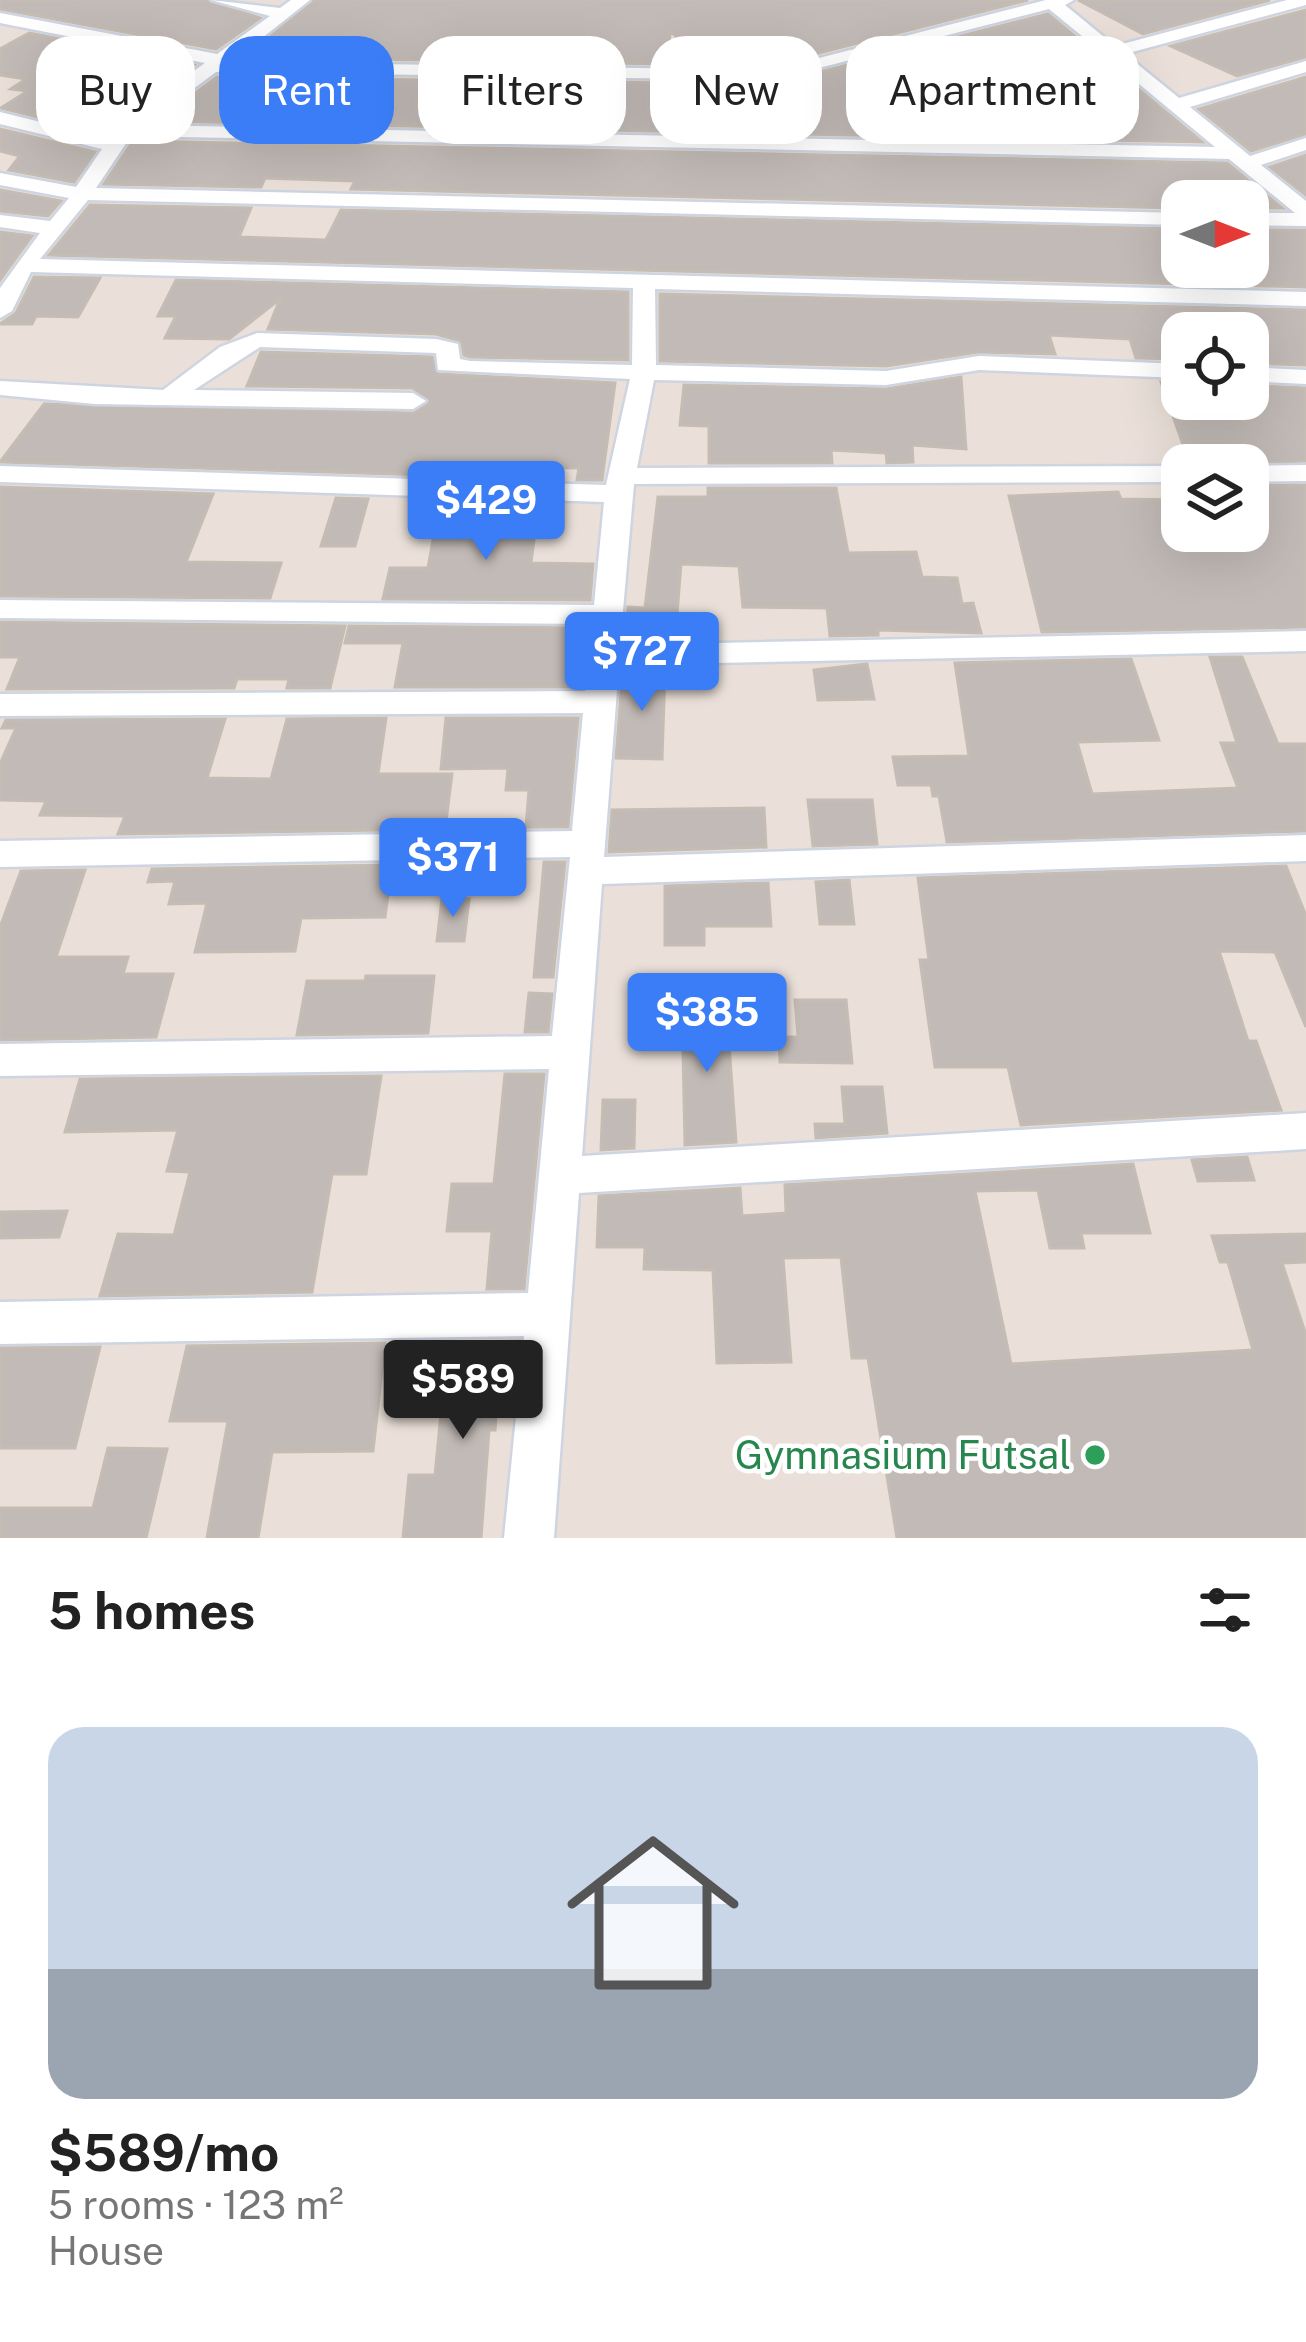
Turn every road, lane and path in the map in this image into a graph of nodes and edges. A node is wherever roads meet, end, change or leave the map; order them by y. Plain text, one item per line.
1 (219, 0) edge
2 (302, 0) edge
3 (1306, 0) edge
4 (1059, 2) edge
5 (285, 14) junction
6 (0, 18) edge
7 (257, 36) edge
8 (1098, 36) edge
9 (1139, 47) edge
10 (219, 64) edge
11 (1306, 66) edge
12 (394, 67) edge
13 (1139, 72) edge
14 (1176, 106) junction
15 (0, 118) edge
16 (36, 124) edge
17 (195, 139) edge
18 (115, 144) edge
19 (1306, 144) edge
20 (1240, 158) junction
21 (0, 179) edge
22 (81, 194) junction
23 (1306, 216) edge
24 (1269, 218) edge
25 (1161, 219) edge
26 (0, 221) edge
27 (54, 228) junction
28 (23, 266) junction
29 (644, 281) junction
30 (1306, 299) edge
31 (0, 310) edge
32 (644, 370) junction
33 (1161, 370) edge
34 (1269, 375) edge
35 (1306, 377) edge
36 (0, 388) edge
37 (170, 396) junction
38 (413, 401) dead end
39 (1306, 472) edge
40 (1269, 473) edge
41 (0, 474) edge
42 (1161, 474) edge
43 (619, 485) junction
44 (0, 610) edge
45 (607, 616) junction
46 (1306, 641) edge
47 (603, 655) junction
48 (600, 702) junction
49 (0, 705) edge
50 (1306, 848) edge
51 (0, 854) edge
52 (586, 858) junction
53 (570, 1052) junction
54 (0, 1060) edge
55 (1306, 1131) edge
56 (560, 1176) junction
57 (548, 1315) junction
58 (0, 1323) edge
59 (529, 1538) edge

1 - 5 street
2 - 5 street
3 - 9 street
4 - 8 street
4 - 12 street
5 - 7 street
6 - 10 street
11 - 14 street
13 - 14 street
14 - 20 street
15 - 16 street
17 - 20 street
18 - 22 street
19 - 20 street
20 - 23 street
21 - 22 street
22 - 25 street
22 - 27 street
23 - 24 street
26 - 27 street
27 - 28 street
28 - 29 street
28 - 31 street
29 - 30 street
29 - 32 street
32 - 33 street
32 - 37 street
32 - 43 street
34 - 35 street
36 - 37 street
37 - 38 street
39 - 40 street
41 - 43 street
42 - 43 street
43 - 45 street
44 - 45 street
45 - 47 street
46 - 47 street
47 - 48 street
48 - 49 street
48 - 52 street
50 - 52 street
51 - 52 street
52 - 53 street
53 - 54 street
53 - 56 street
55 - 56 street
56 - 57 street
57 - 58 street
57 - 59 street

